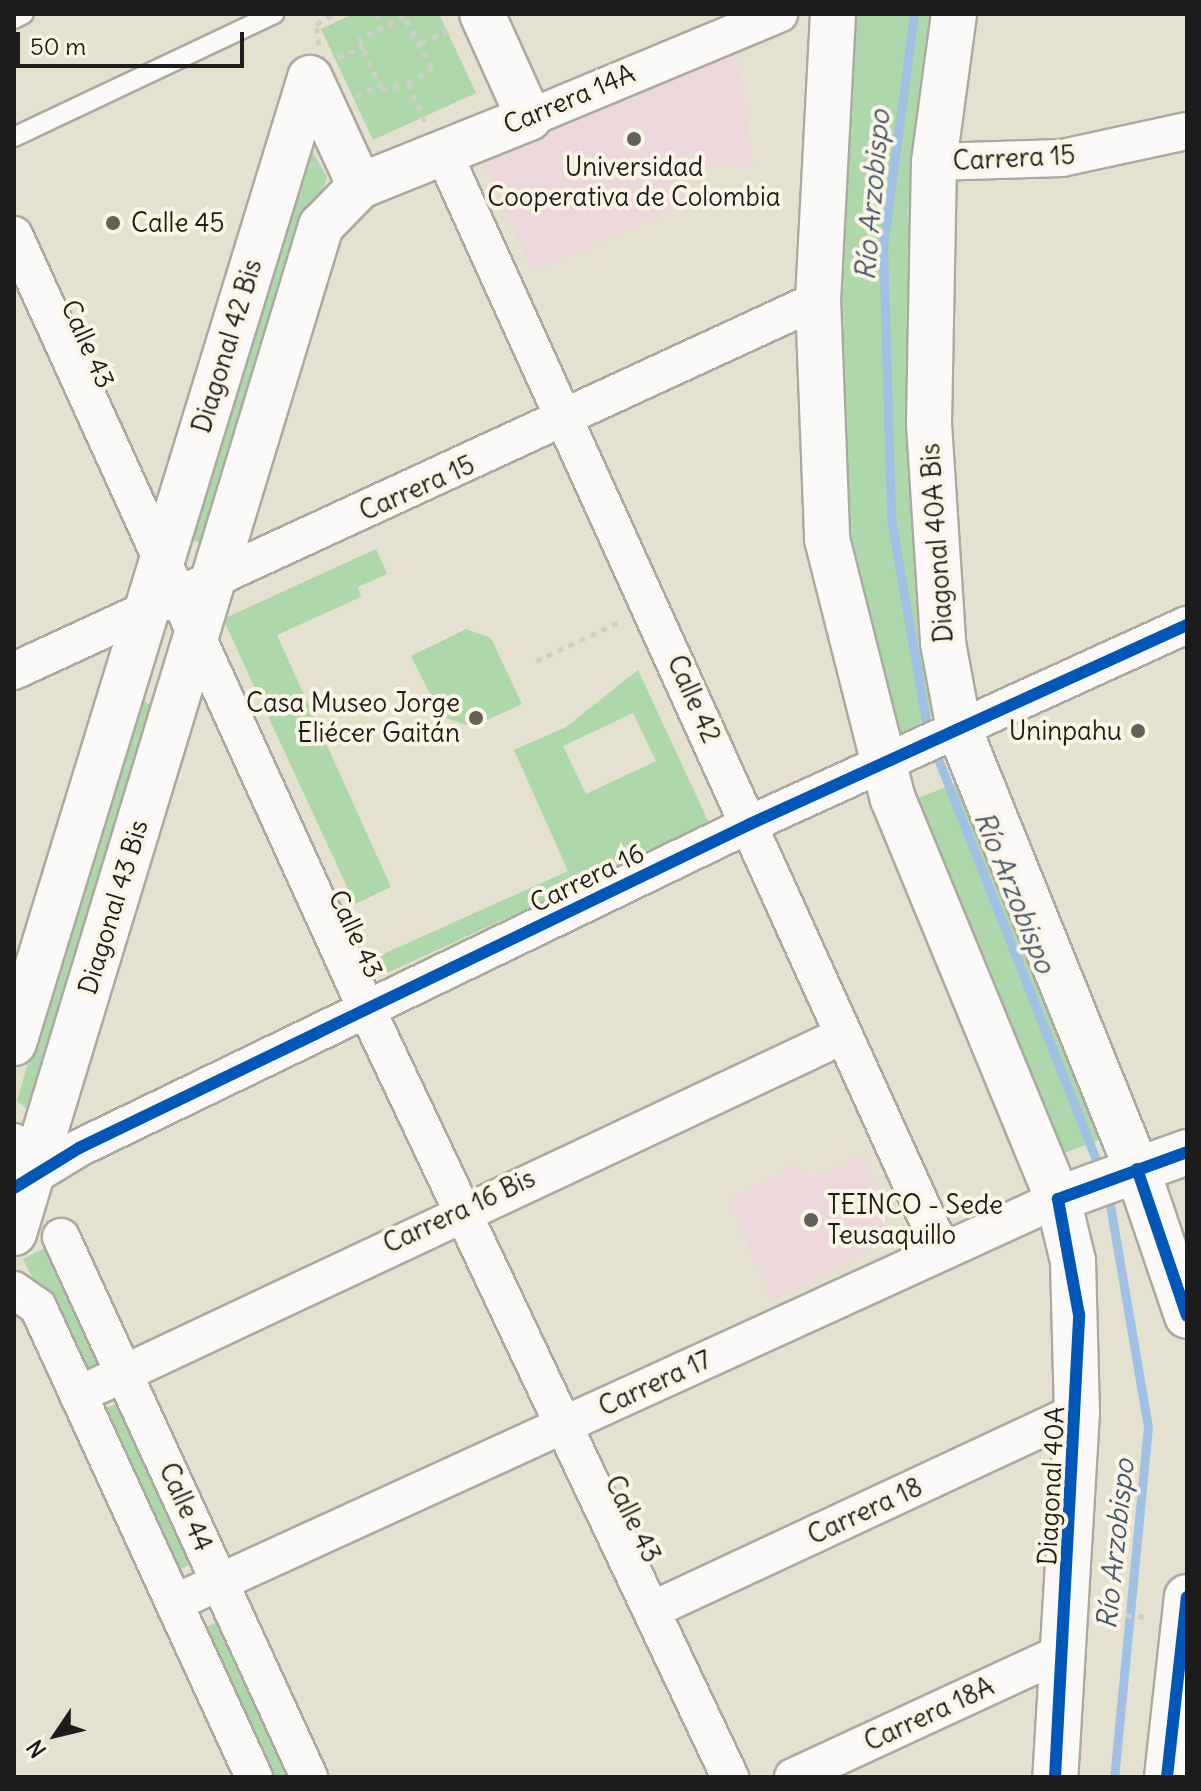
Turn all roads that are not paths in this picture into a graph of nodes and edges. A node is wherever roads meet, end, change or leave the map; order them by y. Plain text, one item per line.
1 (24, 14) edge
2 (274, 14) edge
3 (779, 14) edge
4 (833, 14) edge
5 (954, 14) edge
6 (14, 19) edge
7 (466, 27) edge
8 (529, 118) junction
9 (1187, 131) edge
10 (431, 133) junction
11 (14, 137) edge
12 (934, 162) junction
13 (360, 186) junction
14 (14, 235) edge
15 (818, 300) junction
16 (568, 419) junction
17 (178, 596) junction
18 (1187, 625) edge
19 (14, 671) edge
20 (954, 732) junction
21 (886, 762) junction
22 (750, 824) junction
23 (366, 1008) junction
24 (844, 1035) junction
25 (14, 1043) edge
26 (1187, 1152) edge
27 (20, 1169) edge
28 (1132, 1171) junction
29 (1065, 1197) junction
30 (462, 1209) junction
31 (14, 1233) edge
32 (61, 1237) dead end
33 (942, 1251) junction
34 (14, 1290) edge
35 (1187, 1316) edge
36 (125, 1372) junction
37 (78, 1395) junction
38 (1077, 1412) junction
39 (564, 1425) junction
40 (221, 1583) junction
41 (174, 1603) junction
42 (652, 1610) junction
43 (1180, 1612) edge
44 (1064, 1652) junction
45 (254, 1777) edge
46 (309, 1777) edge
47 (730, 1777) edge
48 (793, 1777) edge
49 (1055, 1777) edge
50 (1167, 1777) edge

1 - 6 lane
2 - 11 lane
3 - 8 street, Carrera 14A
4 - 15 street
5 - 12 street, Diagonal 40A Bis
7 - 8 street
8 - 10 street, Carrera 14A
9 - 12 street, Carrera 15
10 - 13 street, Carrera 14A
10 - 16 street, Calle 42
12 - 20 street, Diagonal 40A Bis
13 - 17 street, Diagonal 42 Bis
13 - 17 street, Diagonal 42 Bis
14 - 17 street, Calle 43
15 - 16 street, Carrera 15
15 - 21 street
16 - 17 street, Carrera 15
16 - 22 street, Calle 42
17 - 19 street, Carrera 15
17 - 23 street, Calle 43
17 - 25 street
17 - 27 street, Diagonal 43 Bis
18 - 20 street, Carrera 16
20 - 21 street, Carrera 16
20 - 28 street, Diagonal 40A Bis
21 - 22 street, Carrera 16
21 - 29 street
22 - 23 street, Carrera 16
22 - 24 street, Calle 42
23 - 27 street, Carrera 16
23 - 30 street, Calle 43
24 - 30 street, Carrera 16 Bis
24 - 33 street, Calle 42
26 - 28 street, Carrera 17
27 - 31 street, Diagonal 43 Bis
28 - 29 street, Carrera 17
28 - 35 street, Diagonal 40A Bis
29 - 33 street, Carrera 17
29 - 38 street, Diagonal 40A
30 - 36 street, Carrera 16 Bis
30 - 39 street, Calle 43
32 - 36 street, Calle 44
33 - 39 street, Carrera 17
34 - 37 street, Calle 44
36 - 37 street, Carrera 16 Bis
36 - 40 street, Calle 44
37 - 41 street, Calle 44
38 - 42 street, Carrera 18
38 - 44 street, Diagonal 40A
39 - 40 street, Carrera 17
39 - 42 street, Calle 43
40 - 41 street, Carrera 17
40 - 46 street, Calle 44
41 - 45 street, Calle 44
42 - 47 street, Calle 43
43 - 50 street
44 - 48 street, Carrera 18A
44 - 49 street, Diagonal 40A

